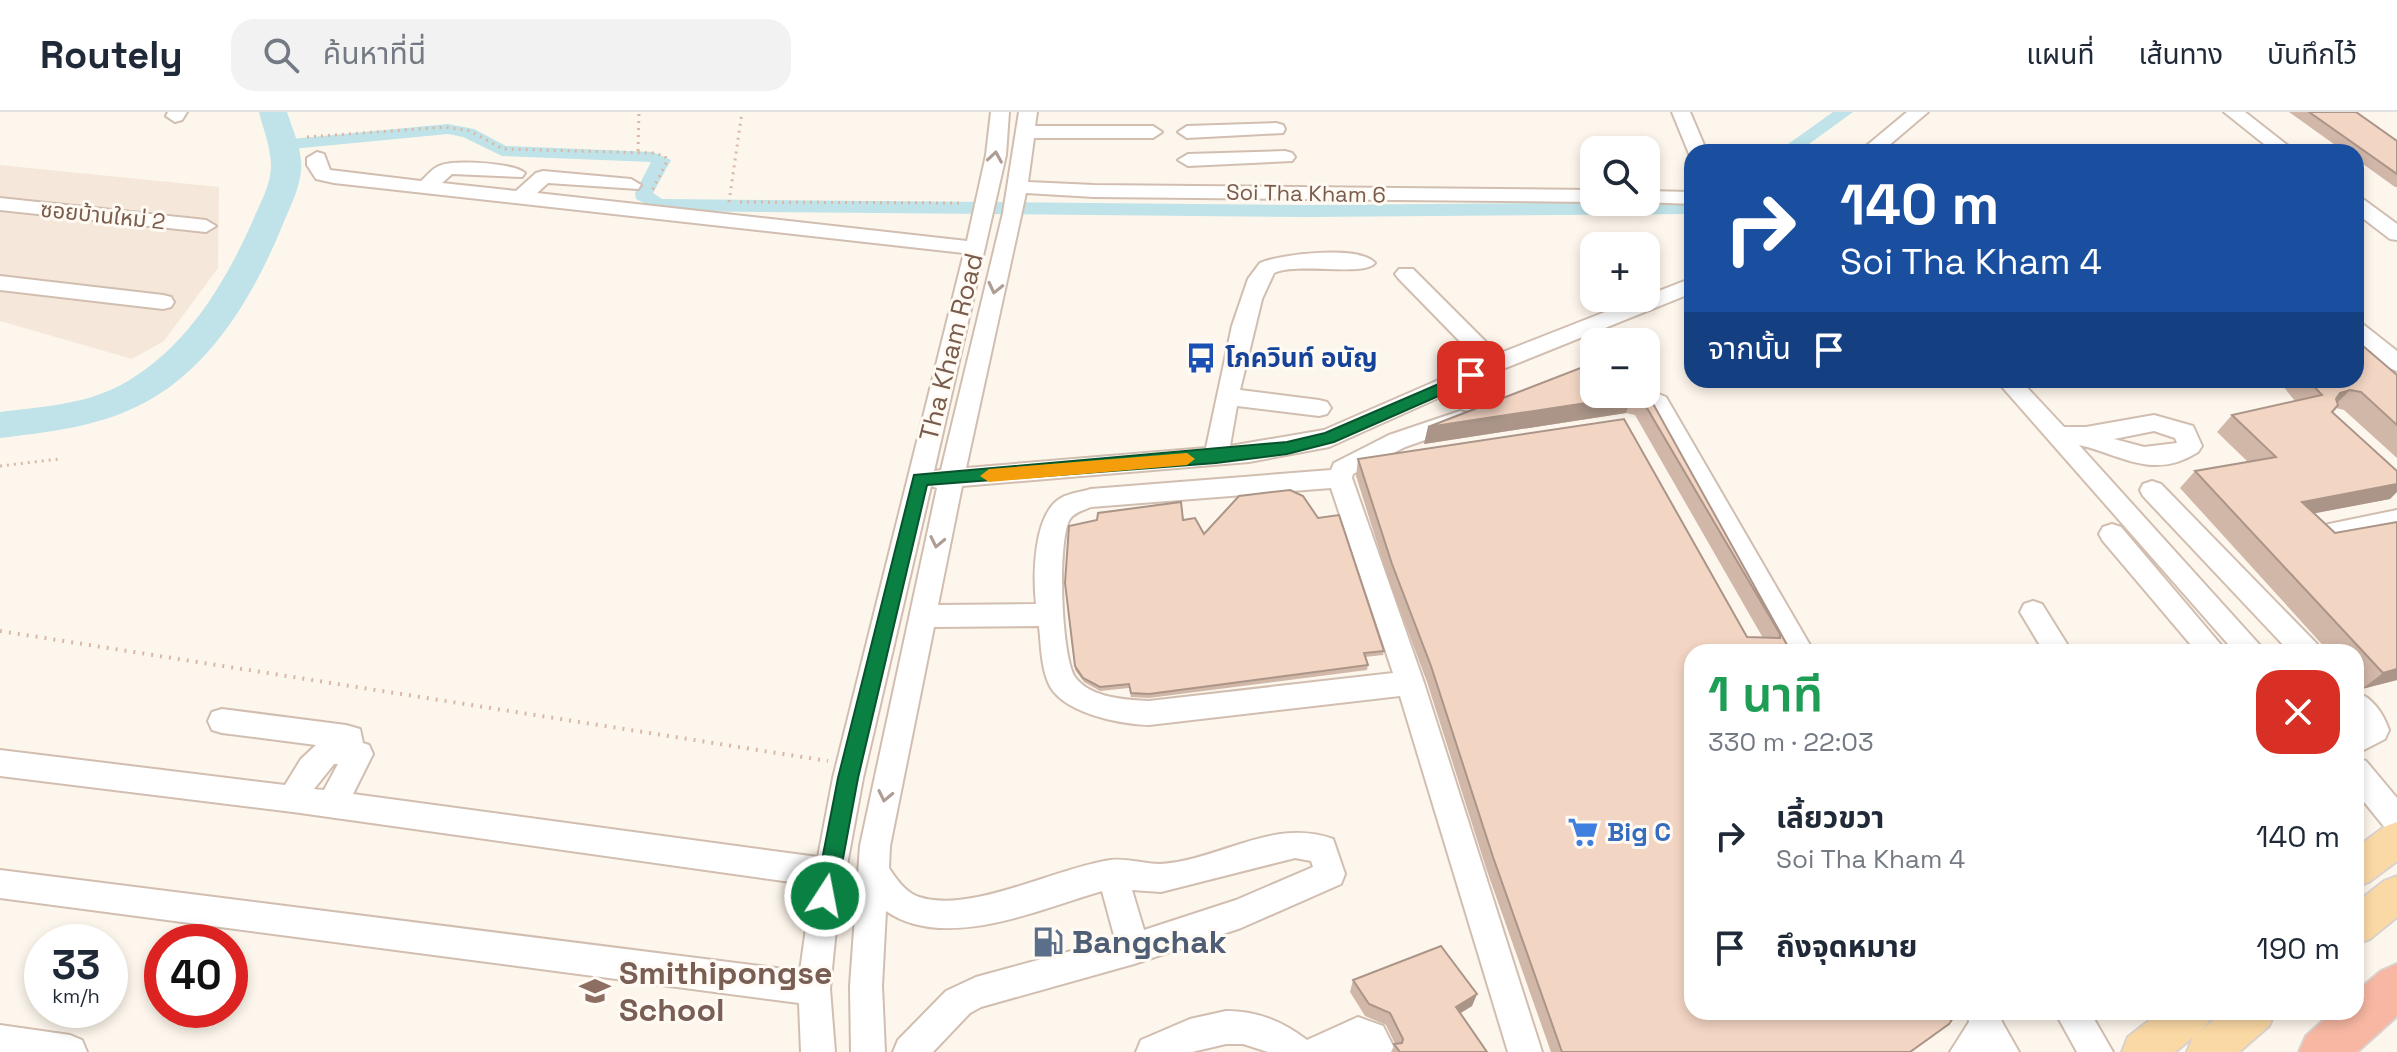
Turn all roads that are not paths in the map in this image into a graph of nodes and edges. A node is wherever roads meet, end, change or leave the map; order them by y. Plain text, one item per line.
1 (1000, 112) edge
2 (1681, 112) edge
3 (1919, 112) edge
4 (2233, 112) edge
5 (1027, 122) edge
6 (1186, 122) edge
7 (1276, 129) dead end
8 (1153, 132) dead end
9 (1694, 144) edge
10 (1879, 144) edge
11 (2275, 144) edge
12 (1285, 157) dead end
13 (317, 158) dead end
14 (1188, 160) junction
15 (515, 173) dead end
16 (631, 185) dead end
17 (426, 187) junction
18 (1189, 192) junction
19 (1580, 196) edge
20 (1660, 197) edge
21 (520, 198) junction
22 (1016, 198) junction
23 (1684, 198) edge
24 (0, 204) edge
25 (2364, 209) edge
26 (206, 226) dead end
27 (2397, 234) edge
28 (975, 248) junction
29 (1364, 263) dead end
30 (1406, 274) dead end
31 (0, 283) edge
32 (1684, 288) edge
33 (163, 302) dead end
34 (2364, 336) edge
35 (2397, 363) edge
36 (1495, 364) junction
37 (2014, 388) edge
38 (1227, 397) junction
39 (1660, 407) edge
40 (1319, 408) dead end
41 (1476, 413) edge
42 (2058, 436) junction
43 (2086, 436) dead end
44 (1428, 454) edge
45 (1216, 456) junction
46 (1342, 473) junction
47 (951, 479) junction
48 (920, 480) junction
49 (2152, 490) dead end
50 (2397, 519) edge
51 (2112, 534) dead end
52 (2329, 534) edge
53 (2033, 612) dead end
54 (1050, 615) junction
55 (922, 616) junction
56 (1795, 644) edge
57 (2053, 644) edge
58 (2206, 644) edge
59 (2245, 644) edge
60 (2299, 644) edge
61 (1410, 683) junction
62 (2364, 712) edge
63 (222, 721) dead end
64 (2364, 737) edge
65 (344, 751) junction
66 (0, 763) edge
67 (2364, 780) edge
68 (293, 799) junction
69 (332, 804) junction
70 (2397, 820) edge
71 (2397, 839) edge
72 (2364, 860) edge
73 (873, 867) junction
74 (830, 873) junction
75 (1112, 874) junction
76 (0, 884) edge
77 (2397, 894) edge
78 (2364, 920) edge
79 (1134, 949) junction
80 (2397, 986) edge
81 (814, 989) junction
82 (2397, 1008) edge
83 (2364, 1015) edge
84 (2076, 1020) edge
85 (2182, 1020) edge
86 (2246, 1020) edge
87 (2358, 1020) edge
88 (0, 1042) edge
89 (70, 1052) edge
90 (818, 1052) edge
91 (868, 1052) edge
92 (910, 1052) edge
93 (1153, 1052) edge
94 (1296, 1052) edge
95 (1317, 1052) edge
96 (1379, 1052) edge
97 (1525, 1052) edge
98 (2096, 1052) edge
99 (2143, 1052) edge
100 (2208, 1052) edge
101 (2322, 1052) edge
102 (2348, 1052) edge

28 -> 1 street, Tha Kham Road
2 - 9 street
3 - 10 street
4 - 11 street
5 - 8 street
5 - 22 street, Tha Kham Road
6 - 7 street
6 - 14 street
12 - 14 street
13 - 17 street
14 - 18 street
15 - 17 street
16 - 21 street
17 - 21 street
18 - 19 street, Soi Tha Kham 6
18 - 22 street, Soi Tha Kham 6
20 - 23 street
21 - 28 street
22 -> 47 street, Tha Kham Road
24 - 26 street, ซอยบ้านใหม่ 2
25 - 27 street
28 - 48 street, Tha Kham Road
29 - 38 street
30 - 36 street
31 - 33 street
32 - 36 street
34 - 35 street
36 - 45 street
37 - 42 street
38 - 40 street
38 - 45 street
39 - 56 street
41 - 46 street
42 - 43 street
42 - 59 street
44 - 46 street
45 - 47 street
46 - 54 street
46 - 61 street
47 - 48 street
47 -> 55 street, Tha Kham Road
48 - 74 street, Tha Kham Road
49 - 60 street
50 - 52 street
51 - 58 street
53 - 57 street
54 - 55 street
54 - 61 street
55 -> 73 street, Tha Kham Road
61 - 97 street
62 - 64 street
63 - 65 street
65 - 68 street
65 - 69 street
66 - 68 street
67 - 70 street
68 - 69 street
69 - 74 street
71 - 72 main road
73 - 75 street
73 - 91 street, Tha Kham Road
74 - 81 street, Tha Kham Road
75 - 79 street
75 - 79 street
76 - 81 street
77 - 78 main road
79 - 92 street
80 - 83 highway
81 - 90 street, Tha Kham Road
82 - 102 highway
84 - 98 street
85 - 99 main road
86 - 100 main road
87 - 101 highway
88 - 89 street
93 - 94 street
95 - 96 street

